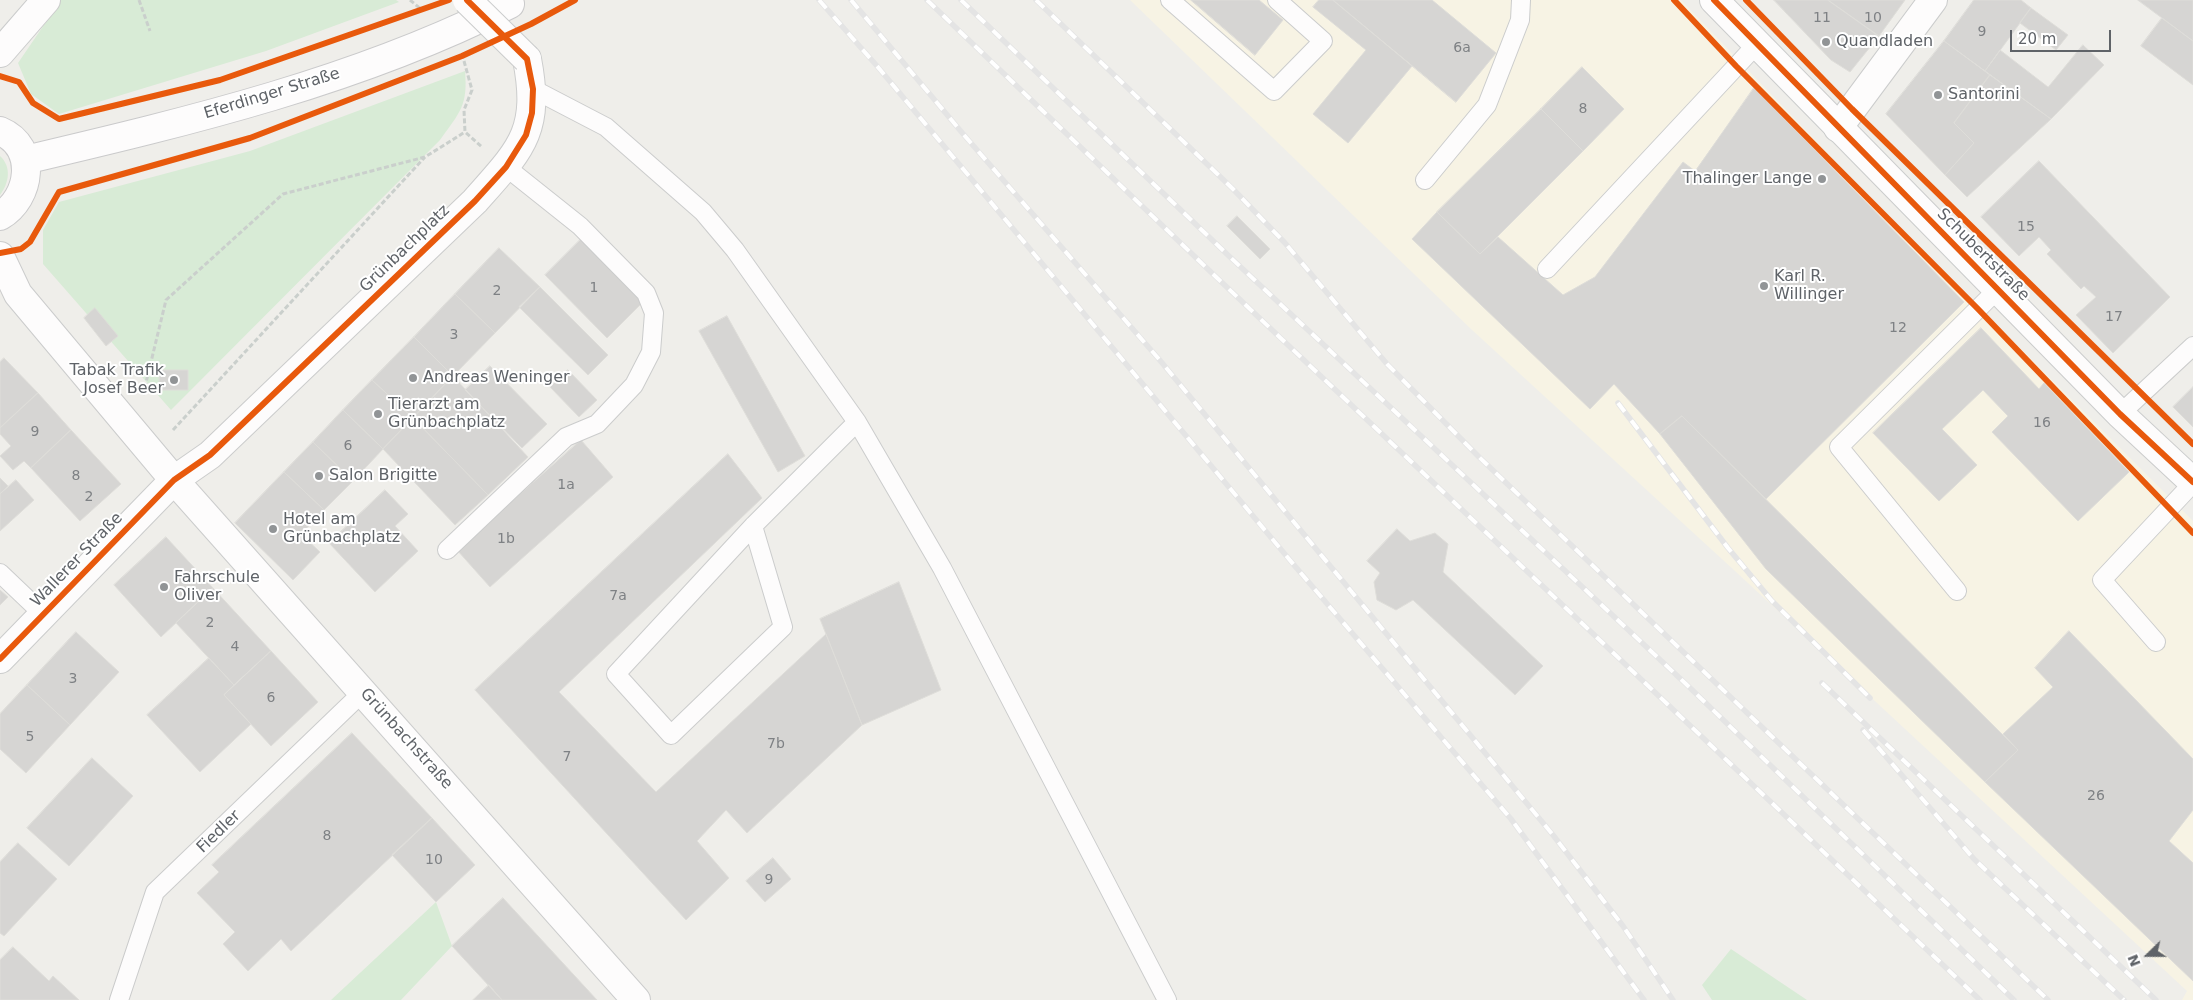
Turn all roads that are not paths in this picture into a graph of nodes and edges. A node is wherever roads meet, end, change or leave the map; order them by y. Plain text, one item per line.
1 (46, 0) edge
2 (467, 0) edge
3 (1170, 0) edge
4 (1277, 0) edge
5 (1521, 0) edge
6 (1714, 0) edge
7 (1933, 0) edge
8 (510, 4) dead end
9 (1757, 44) junction
10 (0, 53) edge
11 (533, 90) junction
12 (1838, 128) junction
13 (0, 131) edge
14 (25, 160) junction
15 (506, 167) junction
16 (1425, 180) dead end
17 (0, 216) edge
18 (0, 256) edge
19 (1547, 269) dead end
20 (1998, 290) junction
21 (2193, 346) edge
22 (2120, 414) junction
23 (857, 422) junction
24 (174, 480) junction
25 (2193, 483) edge
26 (753, 526) junction
27 (447, 550) dead end
28 (0, 572) edge
29 (1957, 591) dead end
30 (43, 614) junction
31 (2156, 642) dead end
32 (0, 658) edge
33 (364, 692) junction
34 (119, 1000) edge
35 (636, 1000) edge
36 (1167, 1000) edge

1 - 10 street
2 - 11 street, Grünbachplatz, bridge
3 - 4 lane
5 - 16 lane
6 - 9 street, Schubertstraße
7 - 12 street
8 - 14 street, Eferdinger Straße
9 - 12 street, Schubertstraße
9 - 19 lane
11 - 15 street, Grünbachplatz
11 - 23 lane
12 - 20 street, Schubertstraße
13 - 14 street
14 - 17 street
15 - 24 street, Grünbachplatz
15 - 27 lane
18 - 24 street
20 - 22 street, Schubertstraße
20 - 29 lane
21 - 22 lane
22 - 25 street, Schubertstraße
23 - 26 lane
23 - 36 lane
24 - 30 street, Wallerer Straße
24 - 33 street, Grünbachstraße
25 - 31 lane
26 - 26 lane
28 - 30 lane
30 - 32 street, Wallerer Straße
33 - 34 lane, Fiedler
33 - 35 street, Grünbachstraße

